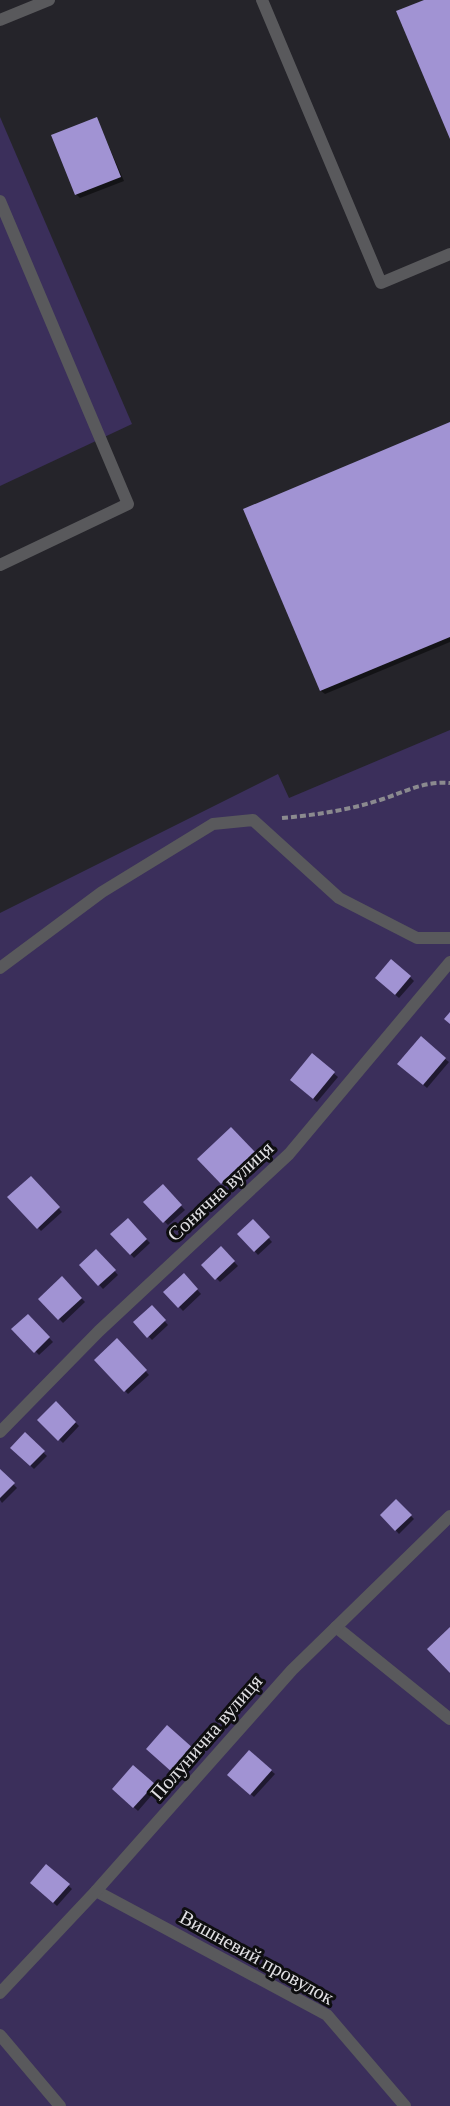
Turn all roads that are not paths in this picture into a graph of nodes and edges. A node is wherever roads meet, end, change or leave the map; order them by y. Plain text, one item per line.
1 (49, 0) edge
2 (262, 0) edge
3 (0, 20) edge
4 (0, 201) edge
5 (450, 254) edge
6 (0, 565) edge
7 (450, 938) edge
8 (450, 962) edge
9 (0, 968) edge
10 (0, 1432) edge
11 (450, 1516) edge
12 (336, 1627) junction
13 (450, 1719) edge
14 (96, 1892) junction
15 (0, 1993) edge
16 (0, 2035) edge
17 (60, 2106) edge
18 (405, 2106) edge

1 - 3 lane
2 - 5 lane
4 - 6 lane
7 - 9 lane
8 - 10 lane, Сонячна вулиця
11 - 12 lane, Полунична вулиця
12 - 13 lane
12 - 14 lane, Полунична вулиця
14 - 15 lane, Полунична вулиця
14 - 18 lane, Вишневий провулок
16 - 17 lane

